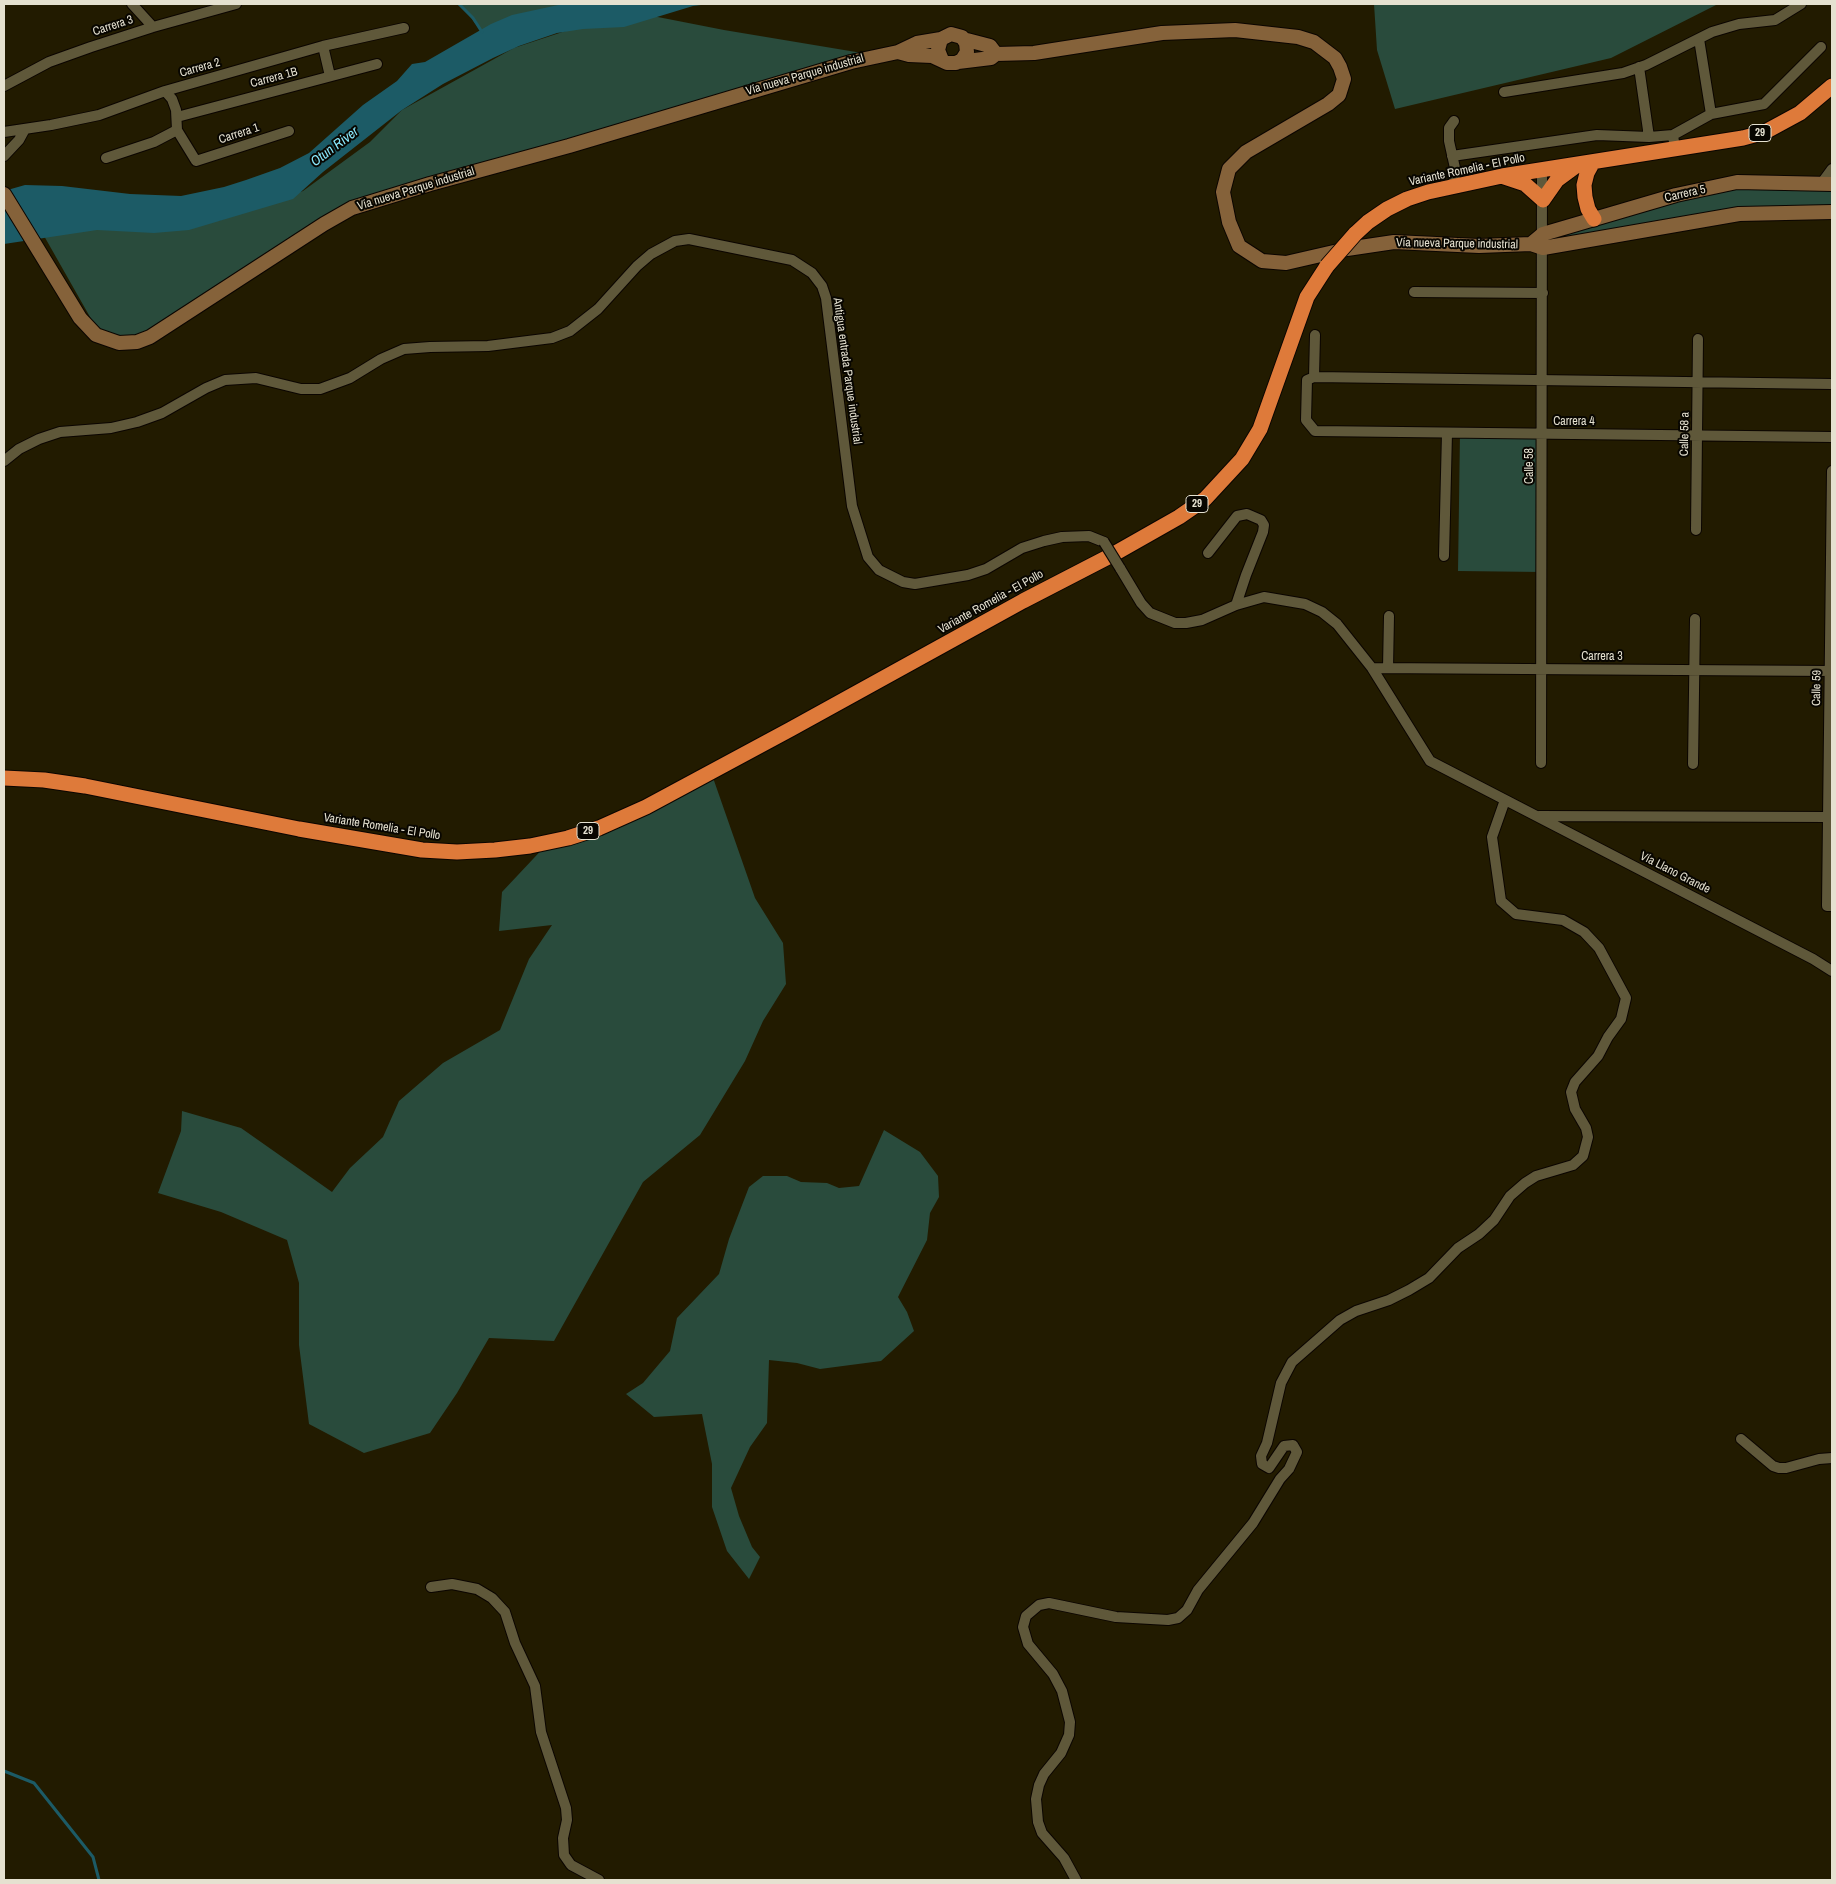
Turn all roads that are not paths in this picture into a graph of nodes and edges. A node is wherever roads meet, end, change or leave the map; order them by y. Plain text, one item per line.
1 (132, 4) edge
2 (236, 4) edge
3 (1801, 4) edge
4 (152, 27) junction
5 (404, 28) dead end
6 (941, 39) junction
7 (963, 39) junction
8 (1699, 39) junction
9 (323, 46) junction
10 (1821, 47) dead end
11 (898, 52) junction
12 (996, 54) junction
13 (942, 60) junction
14 (958, 62) junction
15 (378, 64) dead end
16 (1639, 67) junction
17 (330, 76) junction
18 (5, 83) edge
19 (1832, 86) edge
20 (164, 92) junction
21 (1504, 92) dead end
22 (1711, 114) junction
23 (177, 117) junction
24 (1454, 121) dead end
25 (25, 128) junction
26 (177, 130) junction
27 (289, 131) dead end
28 (4, 132) edge
29 (1649, 137) junction
30 (1674, 142) junction
31 (4, 156) edge
32 (1452, 156) junction
33 (106, 158) dead end
34 (1593, 162) junction
35 (1577, 165) junction
36 (1832, 169) edge
37 (1542, 170) junction
38 (1502, 176) junction
39 (1827, 184) edge
40 (1454, 186) junction
41 (4, 194) edge
42 (1542, 200) junction
43 (1832, 212) edge
44 (1594, 219) junction
45 (1543, 234) junction
46 (1537, 246) junction
47 (1414, 292) dead end
48 (1543, 293) junction
49 (1315, 335) dead end
50 (1698, 339) dead end
51 (1314, 377) junction
52 (1543, 380) junction
53 (1698, 382) junction
54 (1832, 384) edge
55 (1447, 433) junction
56 (1542, 434) junction
57 (1697, 435) junction
58 (1832, 437) edge
59 (4, 461) edge
60 (1832, 471) edge
61 (1696, 530) dead end
62 (1208, 553) dead end
63 (1444, 556) dead end
64 (1236, 605) junction
65 (1389, 616) dead end
66 (1695, 619) dead end
67 (1372, 668) junction
68 (1388, 668) junction
69 (1541, 669) junction
70 (1694, 670) junction
71 (1831, 671) edge
72 (1541, 763) dead end
73 (1693, 764) dead end
74 (4, 778) edge
75 (1505, 800) junction
76 (1536, 816) junction
77 (1828, 817) junction
78 (1830, 906) edge
79 (1813, 959) junction
80 (1832, 966) edge
81 (1832, 971) edge
82 (1742, 1439) dead end
83 (1832, 1458) edge
84 (431, 1587) dead end
85 (599, 1880) edge
86 (1076, 1880) edge

1 - 4 street
2 - 4 street, Carrera 3
3 - 8 street
4 - 18 street, Carrera 3
5 - 9 street, Carrera 2
6 - 7 main road, Vía nueva Parque industrial
6 - 11 main road, Vía nueva Parque industrial
6 - 13 main road
7 - 12 main road, Vía nueva Parque industrial
7 - 14 main road
8 - 16 street
8 - 22 street
9 - 17 street
9 - 20 street, Carrera 2
10 - 22 street
11 - 13 main road, Vía nueva Parque industrial
11 - 41 main road, Vía nueva Parque industrial
12 - 14 main road, Vía nueva Parque industrial
12 - 46 main road, Vía nueva Parque industrial
13 - 14 main road, Vía nueva Parque industrial
15 - 17 street, Carrera 1B
16 - 21 street
16 - 29 street
17 - 23 street, Carrera 1B
19 - 30 highway, Variante Romelia - El Pollo / 29
20 - 23 street
20 - 25 street, Carrera 2
22 - 30 street
23 - 26 street
24 - 32 street
25 - 28 street, Carrera 2
25 - 31 street
26 - 27 street, Carrera 1
26 - 33 street
29 - 30 street
29 - 32 street
30 - 34 highway, Variante Romelia - El Pollo / 29
32 - 40 street
34 - 35 highway, Variante Romelia - El Pollo / 29
34 - 44 highway
35 - 37 highway, Variante Romelia - El Pollo / 29
35 - 42 highway
36 - 39 street
37 - 38 highway, Variante Romelia - El Pollo / 29
37 - 42 street
38 - 40 highway, Variante Romelia - El Pollo / 29
38 - 42 highway
39 - 44 main road, Carrera 5
40 - 74 highway, Variante Romelia - El Pollo / 29, bridge
42 - 45 street
43 - 46 main road
44 - 45 main road, Carrera 5
45 - 46 main road
46 - 48 street, Calle 58
47 - 48 street
48 - 52 street, Calle 58
49 - 51 street
50 - 53 street, Calle 58 a
51 - 52 street
51 - 55 street, Carrera 4
52 - 53 street
52 - 56 street, Calle 58
53 - 54 street
53 - 57 street, Calle 58 a
55 - 56 street, Carrera 4
55 - 63 street
56 - 57 street, Carrera 4
56 - 69 street, Calle 58
57 - 58 street, Carrera 4
57 - 61 street, Calle 58 a
59 - 64 street, Antigua entrada Parque industrial, bridge
60 - 71 street, Calle 59
62 - 64 street
64 - 67 street, Antigua entrada Parque industrial
65 - 68 street
66 - 70 street
67 - 68 street, Carrera 3
67 - 75 street, Vía Llano Grande
68 - 69 street, Carrera 3
69 - 70 street, Carrera 3
69 - 72 street, Calle 58
70 - 71 street, Carrera 3
70 - 73 street
71 - 77 street, Calle 59
75 - 76 street, Vía Llano Grande
75 - 86 street
76 - 77 street
76 - 79 street, Vía Llano Grande
77 - 78 street, Calle 59
79 - 80 street
79 - 81 street, Vía Llano Grande
82 - 83 street
84 - 85 street

